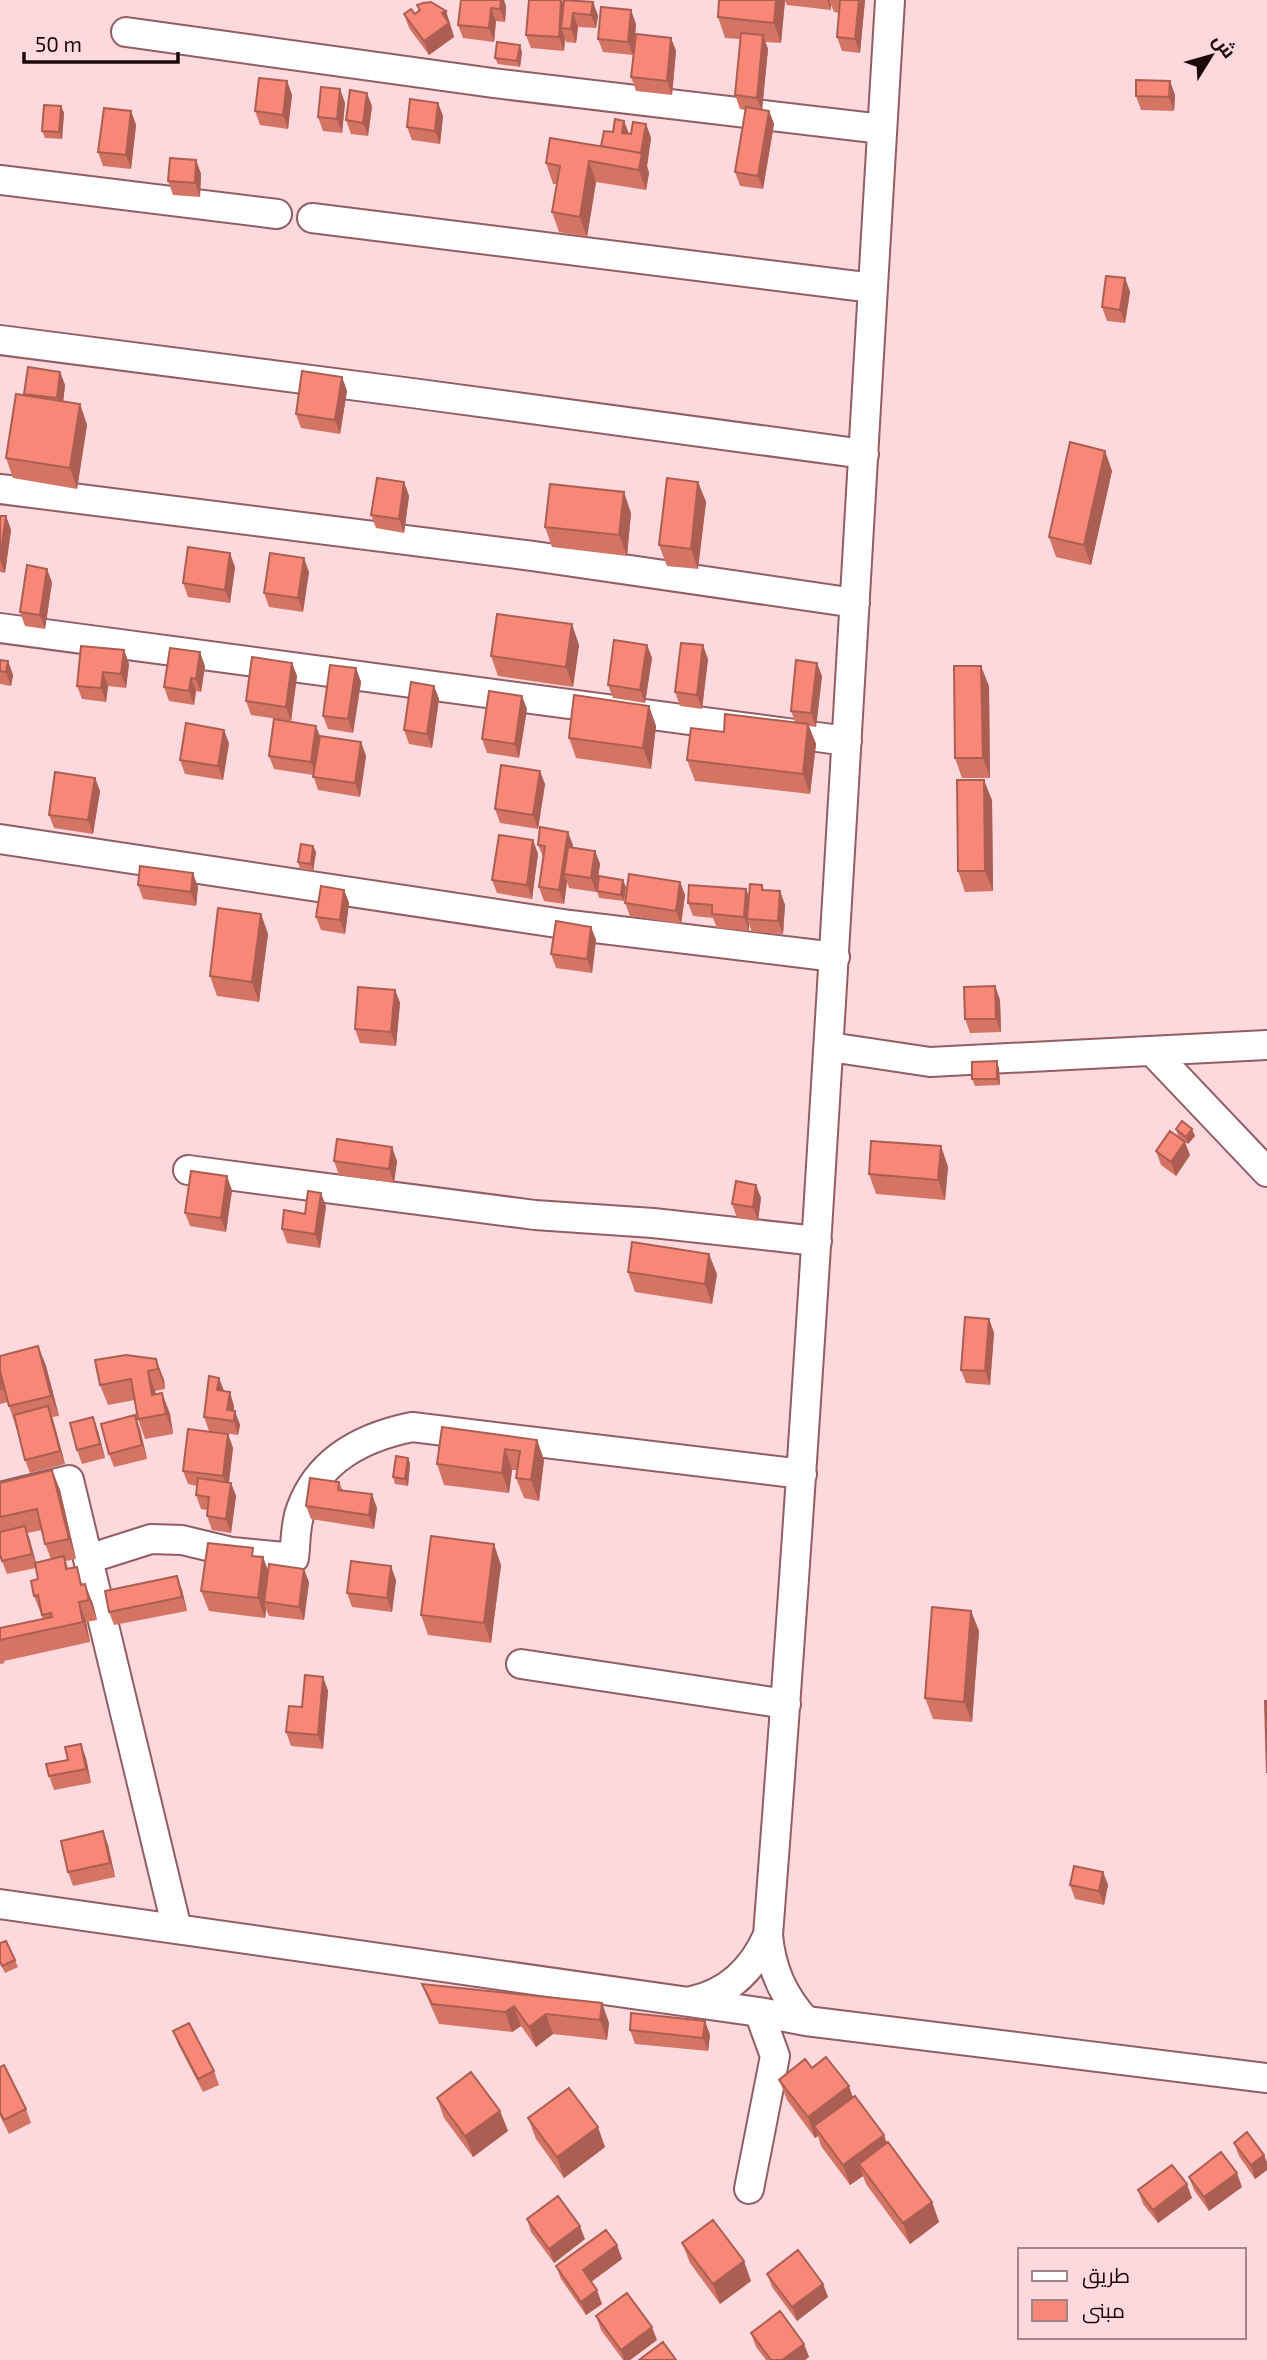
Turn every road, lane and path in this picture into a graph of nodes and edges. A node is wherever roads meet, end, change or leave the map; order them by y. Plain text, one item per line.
1 (890, 0) edge
2 (126, 32) dead end
3 (882, 129) junction
4 (0, 180) edge
5 (277, 214) dead end
6 (312, 218) dead end
7 (873, 288) junction
8 (0, 340) edge
9 (863, 454) junction
10 (0, 489) edge
11 (855, 603) junction
12 (0, 628) edge
13 (846, 741) junction
14 (0, 839) edge
15 (835, 957) junction
16 (1267, 1045) edge
17 (830, 1047) junction
18 (1154, 1053) junction
19 (188, 1170) edge
20 (1267, 1171) edge
21 (817, 1241) junction
22 (802, 1474) junction
23 (0, 1497) edge
24 (88, 1559) junction
25 (521, 1664) dead end
26 (786, 1704) junction
27 (0, 1904) edge
28 (177, 1929) junction
29 (768, 1935) junction
30 (687, 2002) junction
31 (759, 2012) junction
32 (806, 2021) junction
33 (1267, 2078) edge
34 (749, 2189) dead end

1 - 3 street
2 - 3 street
3 - 7 street
4 - 5 street
6 - 7 street
7 - 9 street
8 - 9 street
9 - 11 street
10 - 11 street
11 - 13 street
12 - 13 street
13 - 15 street
14 - 15 street
15 - 17 street
16 - 18 street
17 - 18 street
17 - 21 street
18 - 20 street
19 - 21 street
21 - 22 street
22 - 24 street
22 - 26 street
23 - 24 street
24 - 28 street
25 - 26 street
26 - 29 street
27 - 28 street
28 - 30 street
29 - 30 street
29 - 32 street
30 - 31 street
31 - 32 street
31 - 34 street
32 - 33 street

